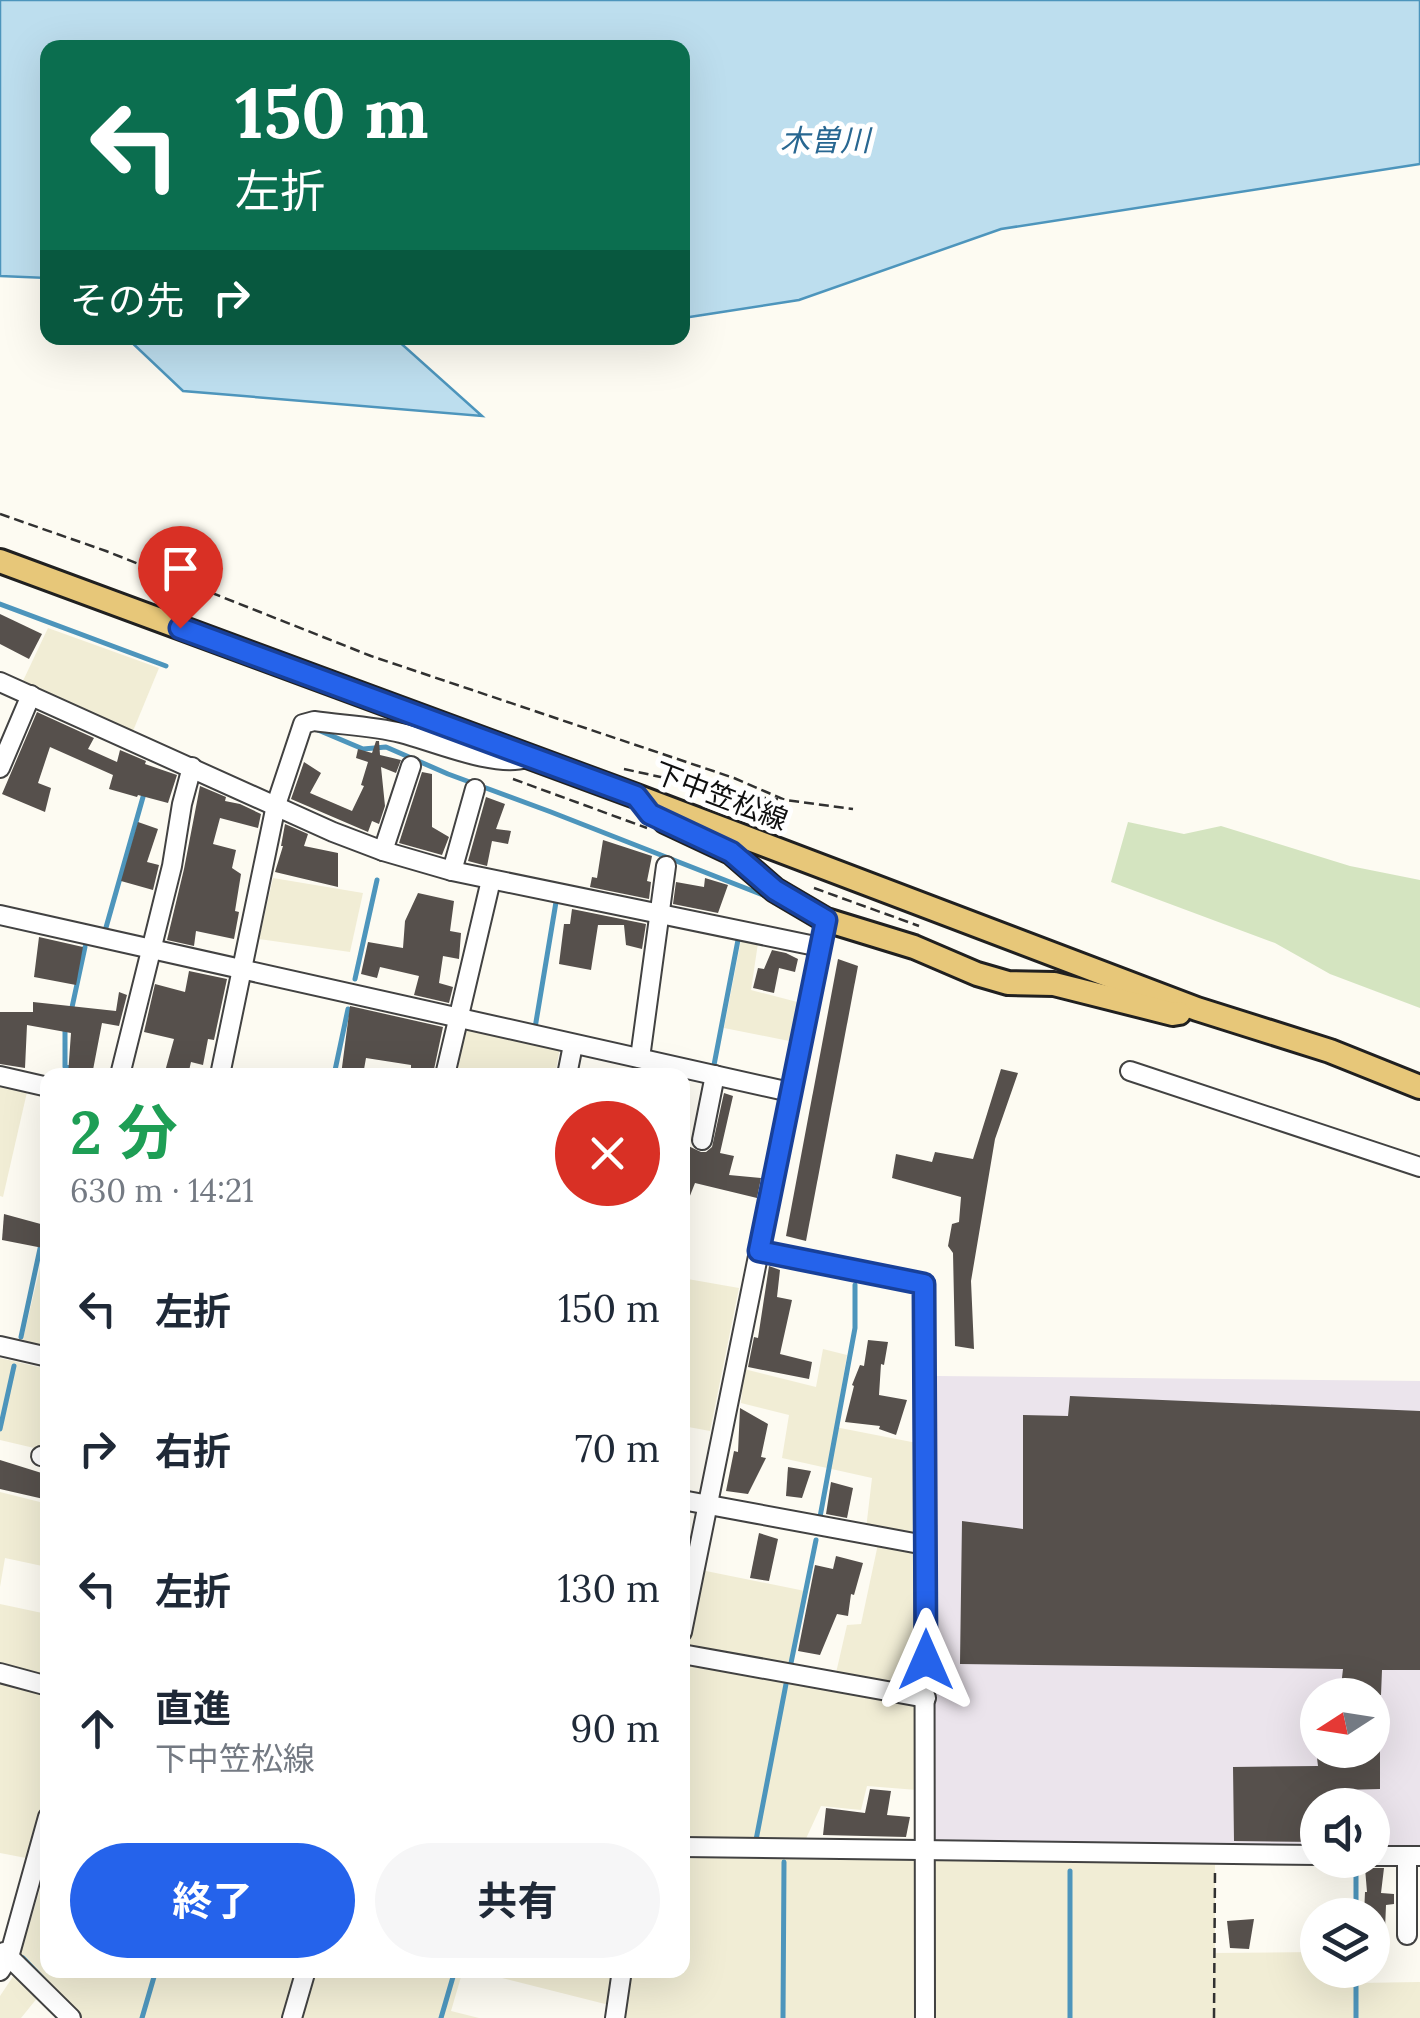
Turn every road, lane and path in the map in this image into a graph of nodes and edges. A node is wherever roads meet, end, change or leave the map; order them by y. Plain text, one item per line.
1 (0, 514) edge
2 (0, 561) edge
3 (0, 682) edge
4 (31, 695) junction
5 (526, 758) junction
6 (411, 766) dead end
7 (609, 766) dead end
8 (192, 767) junction
9 (0, 768) edge
10 (513, 778) dead end
11 (475, 789) dead end
12 (636, 796) junction
13 (785, 800) junction
14 (276, 805) junction
15 (853, 808) dead end
16 (646, 828) dead end
17 (383, 851) junction
18 (666, 866) dead end
19 (452, 871) junction
20 (491, 880) junction
21 (815, 889) dead end
22 (660, 914) junction
23 (0, 915) edge
24 (826, 920) junction
25 (922, 928) dead end
26 (820, 947) junction
27 (150, 949) junction
28 (243, 970) junction
29 (1198, 1009) junction
30 (458, 1018) junction
31 (574, 1045) junction
32 (640, 1058) junction
33 (122, 1068) edge
34 (222, 1068) edge
35 (447, 1068) edge
36 (569, 1068) edge
37 (684, 1068) edge
38 (690, 1069) edge
39 (1130, 1071) dead end
40 (714, 1075) junction
41 (0, 1076) edge
42 (40, 1085) edge
43 (1420, 1087) edge
44 (790, 1092) junction
45 (702, 1140) dead end
46 (1420, 1167) edge
47 (759, 1251) junction
48 (0, 1346) edge
49 (40, 1355) edge
50 (690, 1502) edge
51 (709, 1506) junction
52 (925, 1545) junction
53 (690, 1595) edge
54 (690, 1655) edge
55 (0, 1673) edge
56 (40, 1684) edge
57 (926, 1698) junction
58 (40, 1842) edge
59 (690, 1848) edge
60 (924, 1850) junction
61 (1215, 1853) junction
62 (1300, 1855) edge
63 (1413, 1856) edge
64 (1408, 1935) dead end
65 (3, 1958) edge
66 (304, 1978) edge
67 (621, 1978) edge
68 (71, 2018) edge
69 (292, 2018) edge
70 (615, 2018) edge
71 (925, 2018) edge
72 (1214, 2018) edge

1 - 13 path
2 - 5 main road, 下中笠松線
3 - 4 street
4 - 8 street
4 - 9 street
5 - 12 main road, 下中笠松線
5 - 14 street
6 - 17 street
7 - 13 path
8 - 14 street
8 - 27 street
10 - 16 path
11 - 19 street
12 - 24 main road
12 - 29 main road, 下中笠松線
13 - 15 path
14 - 17 street
14 - 28 street
17 - 19 street
18 - 22 street
19 - 20 street
20 - 22 street
20 - 30 street
21 - 25 path
22 - 26 street
22 - 32 street
23 - 27 street
24 - 26 street
24 - 29 main road
26 - 44 street
27 - 28 street
27 - 33 street
28 - 30 street
28 - 34 street
29 - 43 main road, 下中笠松線
30 - 31 street
30 - 35 street
31 - 32 street
31 - 36 street
32 - 37 street
38 - 40 street
39 - 46 street
40 - 44 street
40 - 45 street
41 - 42 street
44 - 47 street
47 - 51 street
47 - 52 street
48 - 49 street
50 - 51 street
51 - 52 street
51 - 53 street
52 - 57 street
54 - 57 street
55 - 56 street
57 - 60 street
58 - 65 street
59 - 60 street
60 - 61 street
60 - 71 street
61 - 62 street
61 - 72 path
63 - 64 street
65 - 68 street
66 - 69 street
67 - 70 street

